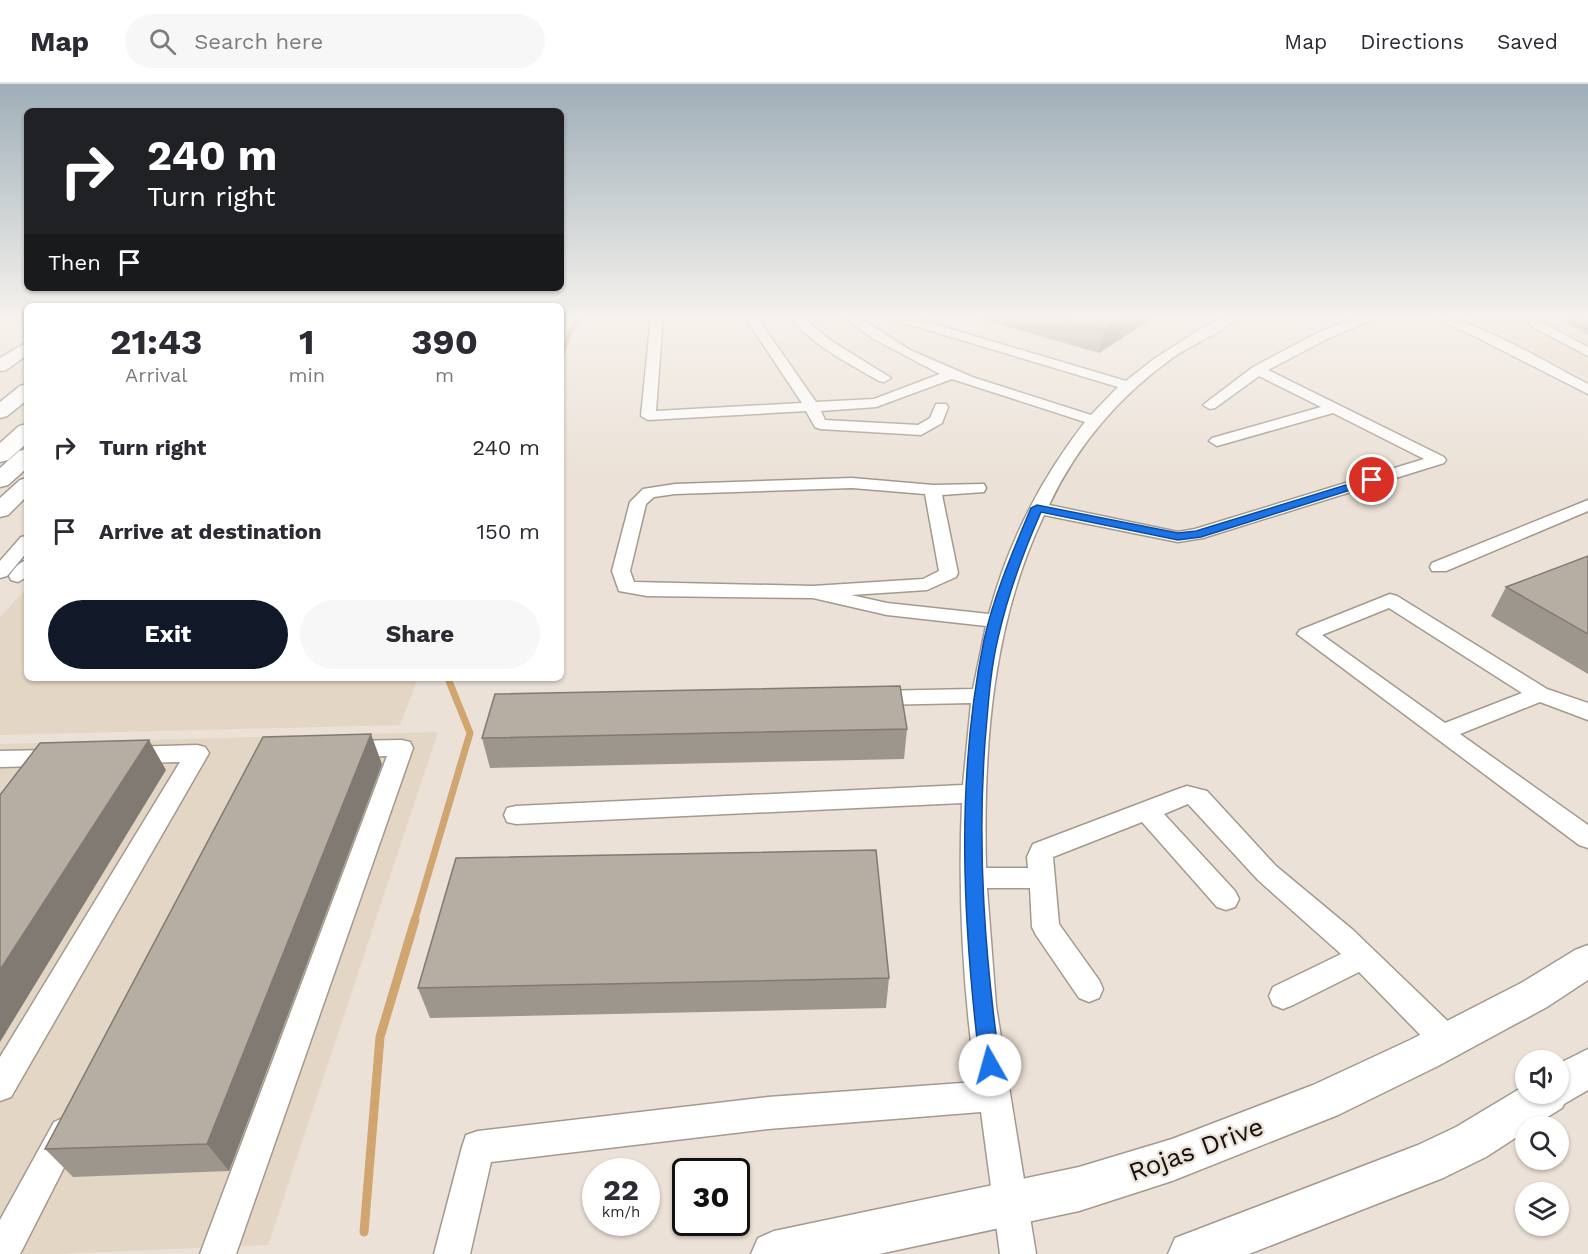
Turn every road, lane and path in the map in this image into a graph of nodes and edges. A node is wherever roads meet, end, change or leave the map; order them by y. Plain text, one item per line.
1 (652, 371) edge
2 (787, 371) edge
3 (871, 371) edge
4 (945, 371) edge
5 (1078, 371) edge
6 (1149, 371) edge
7 (1257, 371) edge
8 (1259, 371) edge
9 (1551, 371) edge
10 (952, 374) junction
11 (24, 375) edge
12 (1129, 386) junction
13 (1588, 390) edge
14 (24, 392) edge
15 (0, 394) edge
16 (857, 394) junction
17 (1210, 405) dead end
18 (811, 406) junction
19 (941, 408) dead end
20 (1335, 408) junction
21 (0, 412) edge
22 (1094, 420) junction
23 (24, 434) edge
24 (1217, 441) dead end
25 (0, 455) edge
26 (24, 459) edge
27 (0, 480) edge
28 (24, 487) edge
29 (978, 488) dead end
30 (933, 490) junction
31 (1588, 505) edge
32 (1037, 508) junction
33 (0, 510) edge
34 (24, 548) edge
35 (1439, 567) dead end
36 (15, 571) edge
37 (813, 592) junction
38 (996, 621) junction
39 (1539, 694) junction
40 (982, 696) junction
41 (849, 698) edge
42 (1588, 713) edge
43 (1443, 732) junction
44 (324, 749) edge
45 (108, 756) edge
46 (0, 759) edge
47 (32, 784) edge
48 (973, 794) junction
49 (1146, 810) junction
50 (516, 815) dead end
51 (1588, 838) edge
52 (973, 878) junction
53 (1042, 878) junction
54 (1226, 899) dead end
55 (1362, 957) junction
56 (1588, 961) edge
57 (1089, 989) dead end
58 (1283, 996) dead end
59 (1447, 1041) junction
60 (1588, 1068) edge
61 (1569, 1080) edge
62 (0, 1086) edge
63 (995, 1096) junction
64 (1532, 1104) edge
65 (79, 1107) edge
66 (1012, 1203) junction
67 (1, 1254) edge
68 (218, 1254) edge
69 (452, 1254) edge
70 (774, 1254) edge
71 (1018, 1254) edge
72 (1191, 1254) edge

1 - 18 street
2 - 18 street
3 - 16 street
4 - 10 street
5 - 12 street
6 - 12 street
7 - 17 street
8 - 20 street
9 - 13 street
10 - 16 street
10 - 22 street
11 - 15 highway
12 - 22 street
14 - 21 highway
16 - 18 street
18 - 19 street
20 - 24 street
20 - 32 street
22 - 32 street
23 - 25 highway
26 - 27 highway
28 - 33 main road
29 - 30 street
30 - 37 street
30 - 37 street
31 - 35 street
32 - 38 street
34 - 36 street
37 - 38 street
38 - 40 street
39 - 42 street
39 - 43 street
39 - 43 street
40 - 41 street
40 - 48 street
43 - 51 street
44 - 68 street
45 - 62 street
46 - 47 street
48 - 50 street
48 - 52 street
49 - 53 street
49 - 54 street
49 - 55 street
52 - 53 street
52 - 63 street
53 - 57 street
55 - 58 street
55 - 59 street
56 - 59 main road, Rojas Drive
59 - 66 main road, Rojas Drive
60 - 61 main road
63 - 66 street
63 - 69 street
64 - 72 main road
65 - 67 street
66 - 70 main road, Rojas Drive
66 - 71 street

